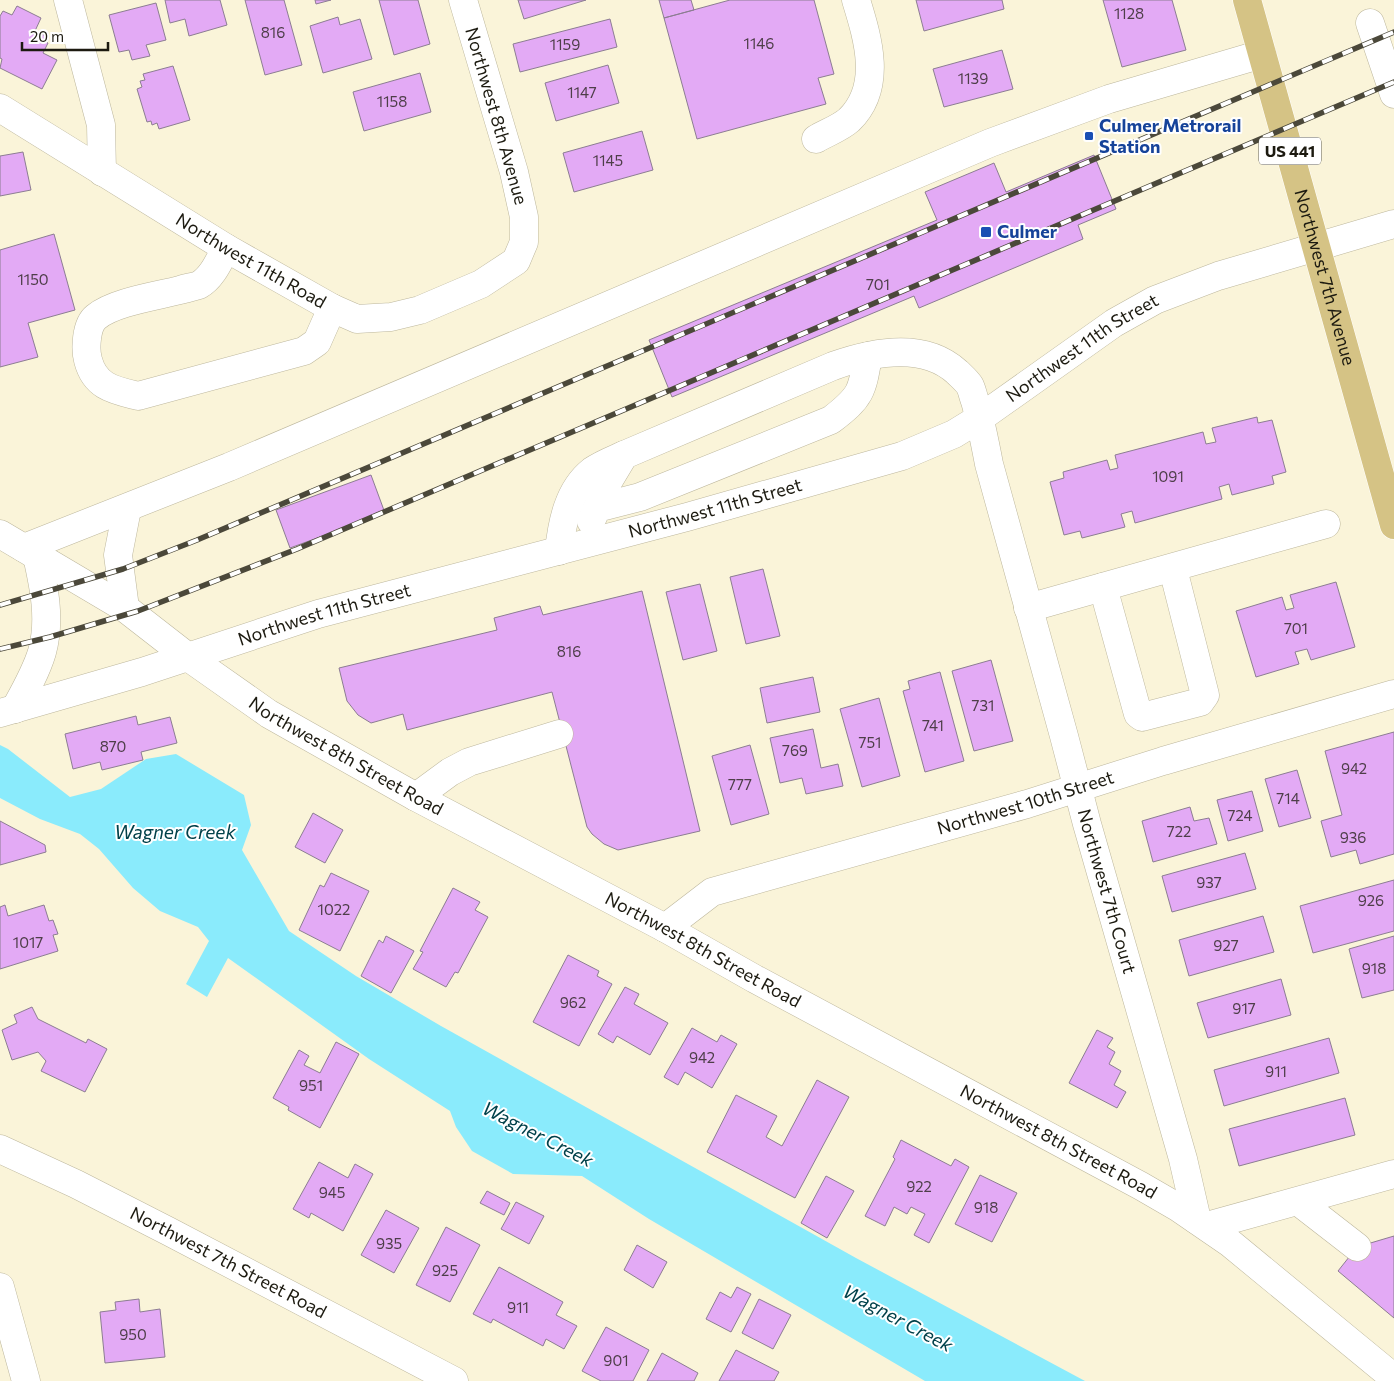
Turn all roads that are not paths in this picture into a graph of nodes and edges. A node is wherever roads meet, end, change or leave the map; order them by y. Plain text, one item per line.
1 (68, 0) edge
2 (463, 0) edge
3 (856, 0) edge
4 (1247, 0) edge
5 (1370, 23) dead end
6 (1262, 54) junction
7 (1394, 94) edge
8 (0, 108) edge
9 (816, 139) dead end
10 (102, 172) junction
11 (1394, 224) edge
12 (1317, 247) junction
13 (226, 248) junction
14 (516, 260) joint
15 (332, 308) junction
16 (868, 356) junction
17 (980, 418) junction
18 (624, 455) junction
19 (597, 508) junction
20 (127, 509) junction
21 (1326, 524) dead end
22 (1394, 524) edge
23 (0, 534) edge
24 (571, 548) junction
25 (30, 552) junction
26 (1173, 569) junction
27 (1103, 588) junction
28 (125, 608) junction
29 (1028, 608) junction
30 (188, 657) junction
31 (1394, 694) edge
32 (7, 711) edge
33 (559, 734) dead end
34 (1078, 788) junction
35 (416, 797) junction
36 (665, 928) junction
37 (0, 1149) edge
38 (1394, 1174) edge
39 (1299, 1202) junction
40 (1202, 1223) junction
41 (1357, 1247) dead end
42 (0, 1287) edge
43 (1394, 1378) edge
44 (26, 1381) edge
45 (454, 1381) edge

1 - 10 street
2 - 14 street, Northwest 8th Avenue
3 - 9 street
4 - 6 main road, Northwest 7th Avenue / US 441
5 - 7 street
6 - 12 main road, Northwest 7th Avenue / US 441
6 - 20 street
8 - 10 street, Northwest 11th Road
10 - 13 street, Northwest 11th Road
11 - 12 street, Northwest 11th Street
12 - 17 street, Northwest 11th Street
12 - 22 main road, Northwest 7th Avenue / US 441
13 - 15 street, Northwest 11th Road
13 - 15 street
14 - 15 street, Northwest 11th Road
16 - 17 street, Northwest 7th Court
16 - 18 street, Northwest 7th Court
16 - 19 street
17 - 24 street, Northwest 11th Street
17 - 29 street, Northwest 7th Court
18 - 19 street
18 - 24 street, Northwest 7th Court
19 - 24 street
20 - 25 street
20 - 28 street
21 - 26 street
23 - 25 street, Northwest 8th Street Road
24 - 30 street, Northwest 11th Street
25 - 28 street, Northwest 8th Street Road
25 - 32 street
26 - 27 street
26 - 27 street
27 - 29 street
28 - 30 street, Northwest 8th Street Road
29 - 34 street, Northwest 7th Court
30 - 32 street, Northwest 11th Street
30 - 35 street, Northwest 8th Street Road
31 - 34 street, Northwest 10th Street
33 - 35 street
34 - 36 street, Northwest 10th Street
34 - 40 street, Northwest 7th Court
35 - 36 street, Northwest 8th Street Road
36 - 40 street, Northwest 8th Street Road
37 - 45 street, Northwest 7th Street Road
38 - 39 street
39 - 40 street
39 - 41 street
40 - 43 street, Northwest 8th Street Road
42 - 44 street

